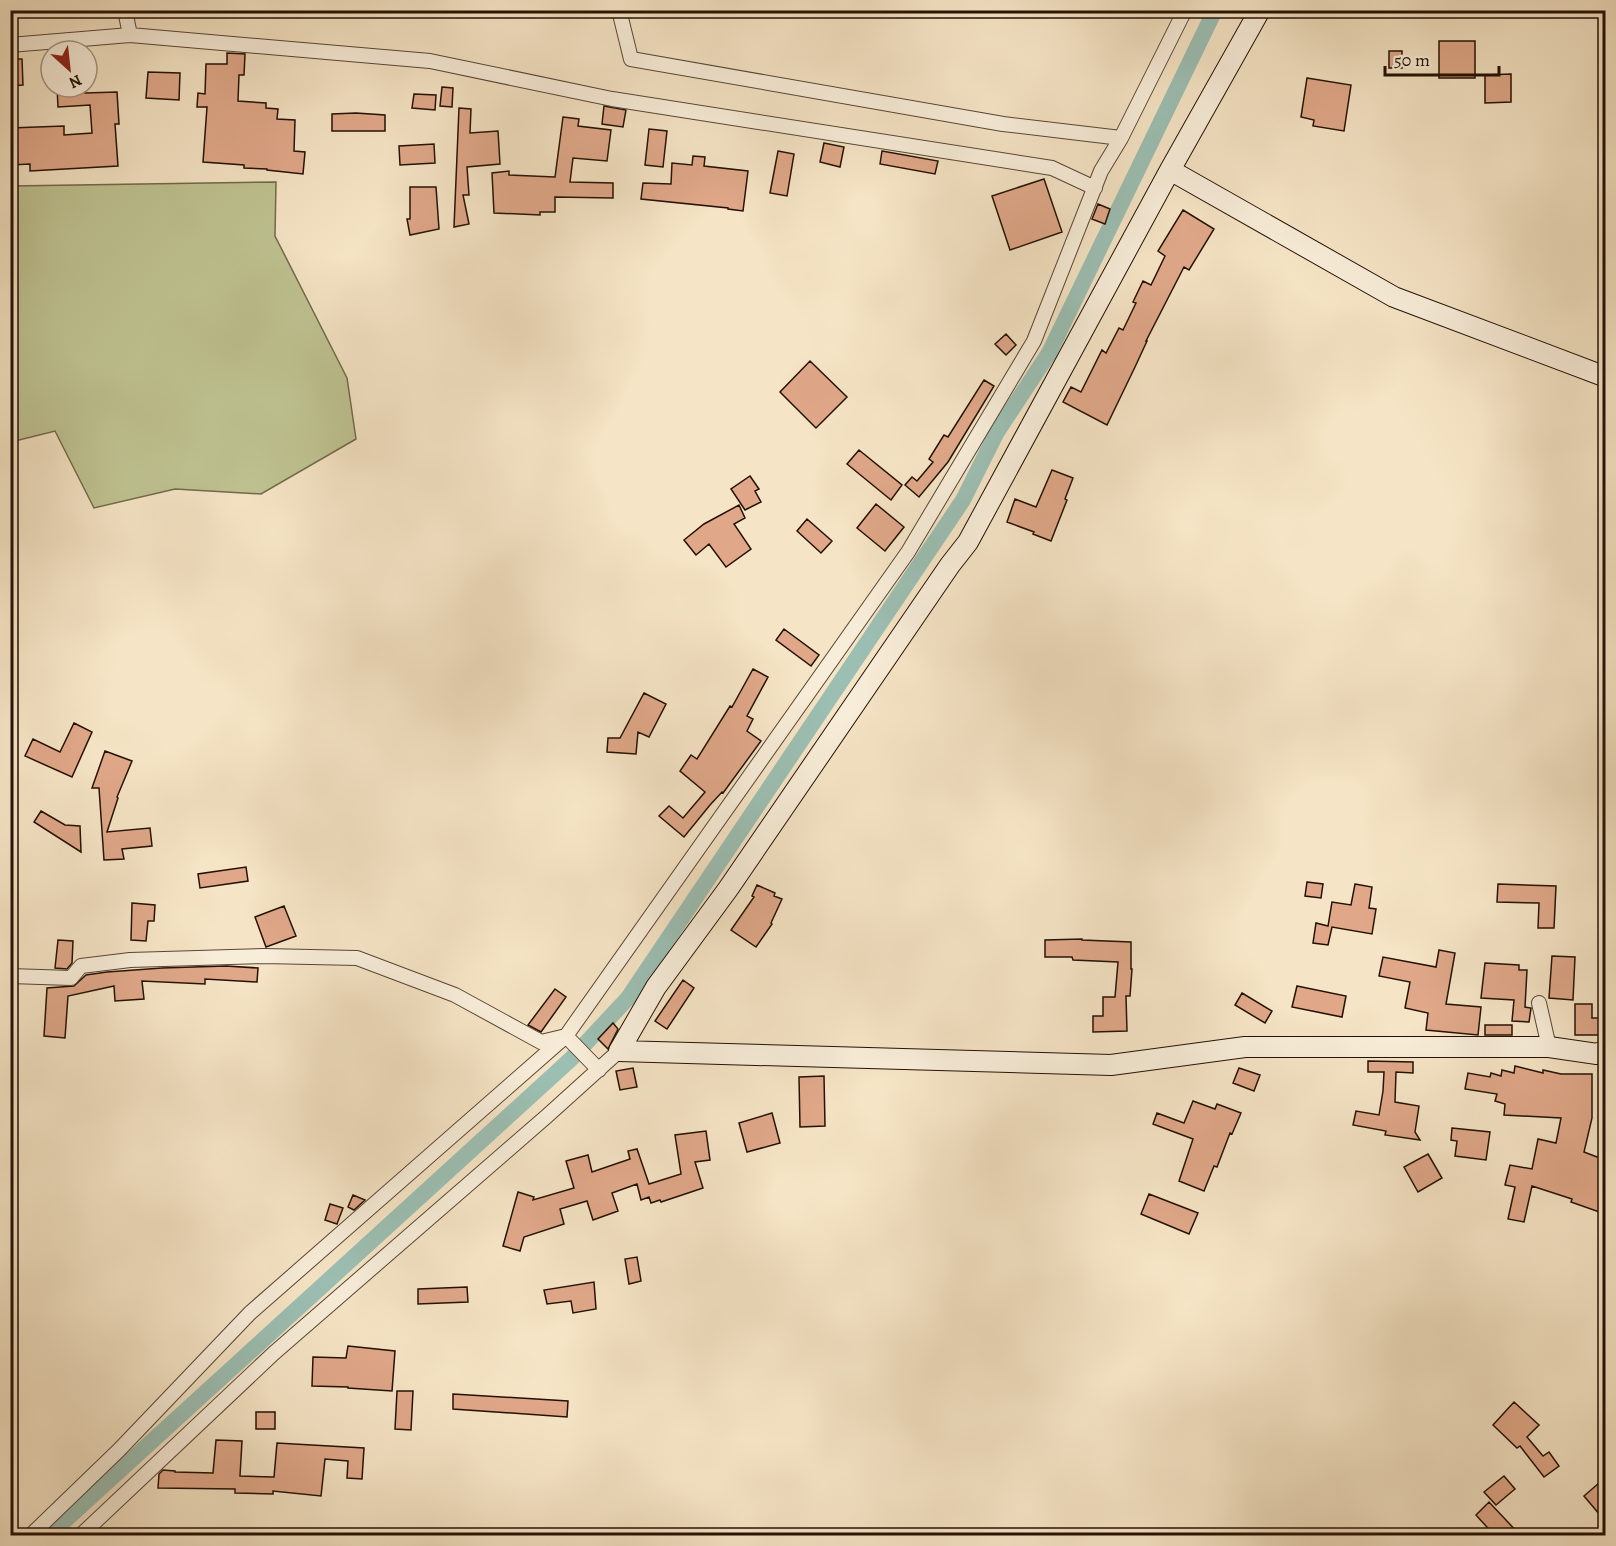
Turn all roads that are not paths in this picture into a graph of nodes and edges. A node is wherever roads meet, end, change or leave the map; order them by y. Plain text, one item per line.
1 (125, 10) edge
2 (619, 10) edge
3 (1185, 10) edge
4 (1260, 10) edge
5 (130, 35) junction
6 (10, 45) edge
7 (1121, 138) junction
8 (1170, 170) junction
9 (1095, 188) junction
10 (1605, 377) edge
11 (10, 976) edge
12 (1539, 1003) dead end
13 (566, 1036) junction
14 (1549, 1047) junction
15 (619, 1052) junction
16 (1603, 1054) edge
17 (599, 1070) junction
18 (30, 1536) edge
19 (80, 1536) edge

1 - 5 street
2 - 7 street
3 - 7 street
4 - 8 street
5 - 6 street
5 - 9 street
7 - 9 street
8 - 10 street
8 - 15 street
9 - 13 street
11 - 13 street
12 - 14 street
13 - 17 street
13 - 18 street
14 - 15 street
14 - 16 street
15 - 17 street
17 - 19 street

